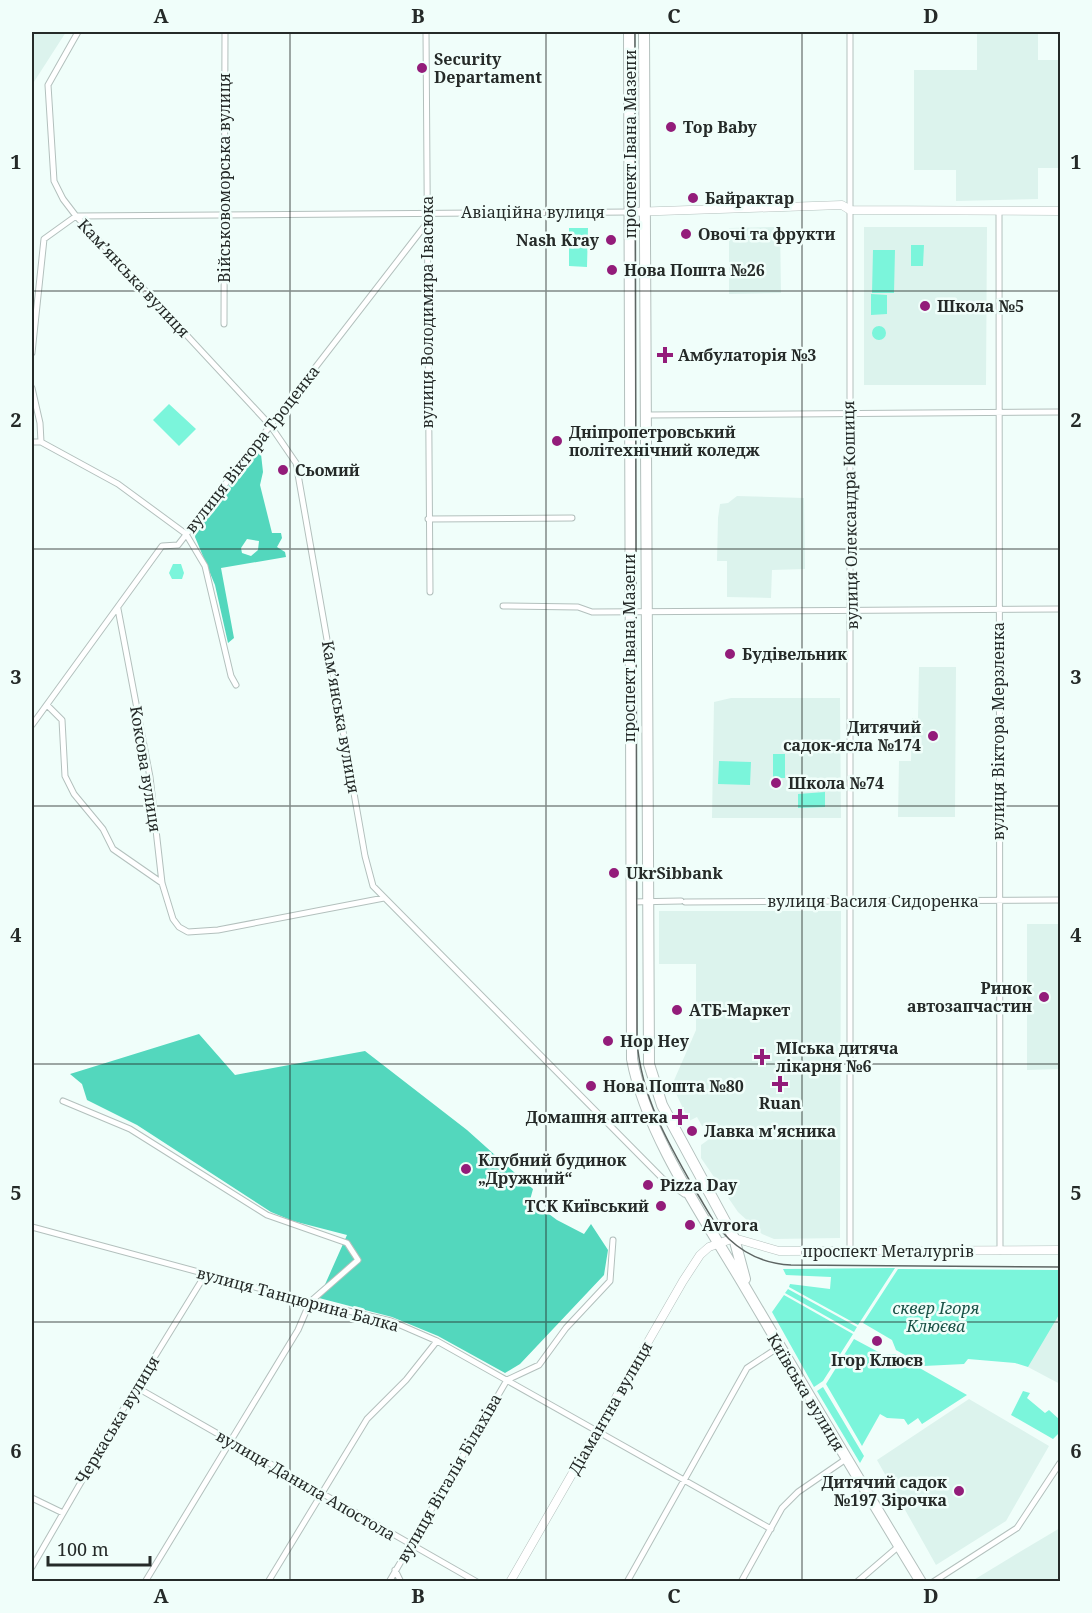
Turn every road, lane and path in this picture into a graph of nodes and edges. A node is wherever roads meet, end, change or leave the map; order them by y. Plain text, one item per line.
1 (78, 32) edge
2 (225, 32) edge
3 (426, 32) edge
4 (629, 32) edge
5 (644, 32) edge
6 (850, 32) edge
7 (850, 210) junction
8 (999, 211) junction
9 (1060, 211) edge
10 (630, 212) junction
11 (645, 212) junction
12 (427, 213) junction
13 (225, 214) junction
14 (76, 216) junction
15 (427, 223) junction
16 (224, 324) dead end
17 (32, 353) edge
18 (32, 388) edge
19 (1060, 412) edge
20 (998, 413) junction
21 (645, 415) junction
22 (848, 415) junction
23 (270, 425) junction
24 (32, 442) edge
25 (41, 442) junction
26 (572, 518) dead end
27 (428, 519) junction
28 (186, 534) junction
29 (430, 592) dead end
30 (503, 606) dead end
31 (998, 608) junction
32 (117, 609) junction
33 (1060, 609) edge
34 (630, 610) junction
35 (647, 610) junction
36 (851, 610) junction
37 (236, 685) dead end
38 (47, 705) junction
39 (32, 725) edge
40 (162, 883) junction
41 (384, 898) junction
42 (850, 899) junction
43 (998, 900) junction
44 (1060, 900) edge
45 (630, 902) junction
46 (646, 902) junction
47 (63, 1101) dead end
48 (699, 1208) junction
49 (32, 1227) edge
50 (734, 1238) junction
51 (613, 1240) dead end
52 (719, 1243) junction
53 (1060, 1250) edge
54 (850, 1251) junction
55 (999, 1251) junction
56 (206, 1275) junction
57 (749, 1294) junction
58 (310, 1302) junction
59 (437, 1341) junction
60 (779, 1347) junction
61 (507, 1380) junction
62 (136, 1387) junction
63 (597, 1430) junction
64 (230, 1441) junction
65 (846, 1459) junction
66 (1060, 1463) edge
67 (684, 1481) junction
68 (320, 1493) junction
69 (32, 1498) edge
70 (63, 1513) junction
71 (771, 1528) junction
72 (410, 1545) junction
73 (899, 1546) junction
74 (32, 1567) edge
75 (395, 1570) junction
76 (145, 1581) edge
77 (268, 1581) edge
78 (389, 1581) edge
79 (401, 1581) edge
80 (477, 1581) edge
81 (510, 1581) edge
82 (627, 1581) edge
83 (741, 1581) edge
84 (857, 1581) edge
85 (921, 1581) edge
86 (933, 1581) edge

1 - 14 street, Камʼянська вулиця
2 - 13 street, Військовоморська вулиця
3 - 12 street, вулиця Володимира Івасюка
4 - 10 highway, проспект Івана Мазепи
5 - 11 highway, проспект Івана Мазепи
6 - 7 street, вулиця Олександра Кошиця
7 - 8 street, Авіаційна вулиця
7 - 11 street, Авіаційна вулиця
7 - 22 street, вулиця Олександра Кошиця
8 - 9 street, Авіаційна вулиця
8 - 20 street, вулиця Віктора Мерзленка
10 - 11 street, Авіаційна вулиця
10 - 12 street, Авіаційна вулиця
10 - 34 highway, проспект Івана Мазепи
11 - 21 highway, проспект Івана Мазепи
12 - 13 street, Авіаційна вулиця
12 - 15 street, вулиця Володимира Івасюка
13 - 14 street, Авіаційна вулиця
13 - 16 street, Військовоморська вулиця
14 - 17 street
14 - 23 street, Камʼянська вулиця
15 - 23 street, вулиця Віктора Троценка
15 - 27 street, вулиця Володимира Івасюка
18 - 25 street
19 - 20 street
20 - 22 street
20 - 31 street, вулиця Віктора Мерзленка
21 - 22 street
21 - 35 highway, проспект Івана Мазепи
22 - 36 street, вулиця Олександра Кошиця
23 - 28 street, вулиця Віктора Троценка
23 - 41 street, Камʼянська вулиця
24 - 25 street
25 - 28 street
26 - 27 street
27 - 29 street, вулиця Володимира Івасюка
28 - 32 street, вулиця Віктора Троценка
28 - 37 street
30 - 34 street
31 - 33 street
31 - 36 street
31 - 43 street, вулиця Віктора Мерзленка
32 - 38 street, вулиця Віктора Троценка
32 - 40 street, Коксова вулиця
34 - 35 street
34 - 45 highway, проспект Івана Мазепи
35 - 36 street
35 - 46 highway, проспект Івана Мазепи
36 - 42 street, вулиця Олександра Кошиця
38 - 39 street, вулиця Віктора Троценка
38 - 40 street
40 - 41 street, Коксова вулиця
41 - 48 street, Камʼянська вулиця
42 - 43 street, вулиця Василя Сидоренка
42 - 46 street, вулиця Василя Сидоренка
42 - 54 street, вулиця Олександра Кошиця
43 - 44 street, вулиця Василя Сидоренка
43 - 55 street, вулиця Віктора Мерзленка
45 - 46 street, вулиця Василя Сидоренка
45 - 48 highway, проспект Івана Мазепи
46 - 50 highway, проспект Івана Мазепи
47 - 58 street
48 - 52 highway, проспект Івана Мазепи
49 - 56 street, вулиця Танцюрина Балка
50 - 52 street
50 - 54 street, проспект Металургів
50 - 57 highway, Київська вулиця
51 - 61 street, вулиця Віталія Білахіва
52 - 57 highway, Київська вулиця
52 - 63 street, Діамантна вулиця
53 - 55 street, проспект Металургів
54 - 55 street, проспект Металургів
56 - 58 street, вулиця Танцюрина Балка
56 - 62 street, Черкаська вулиця
57 - 60 highway, Київська вулиця
58 - 59 street, вулиця Танцюрина Балка
58 - 64 street
59 - 61 street, вулиця Танцюрина Балка
59 - 68 street
60 - 65 highway, Київська вулиця
60 - 67 street
61 - 63 street, вулиця Танцюрина Балка
61 - 72 street, вулиця Віталія Білахіва
62 - 64 street, вулиця Данила Апостола
62 - 70 street, Черкаська вулиця
63 - 67 street, вулиця Танцюрина Балка
63 - 81 street, Діамантна вулиця
64 - 68 street, вулиця Данила Апостола
64 - 76 street
65 - 71 street
65 - 73 highway, Київська вулиця
66 - 86 street
67 - 71 street, вулиця Танцюрина Балка
67 - 82 street
68 - 72 street, вулиця Данила Апостола
68 - 77 street
69 - 70 street
70 - 74 street, Черкаська вулиця
71 - 83 street
72 - 75 street, вулиця Віталія Білахіва
72 - 80 street, вулиця Данила Апостола
73 - 84 street
73 - 85 highway, Київська вулиця
75 - 78 street, вулиця Віталія Білахіва
75 - 79 street

